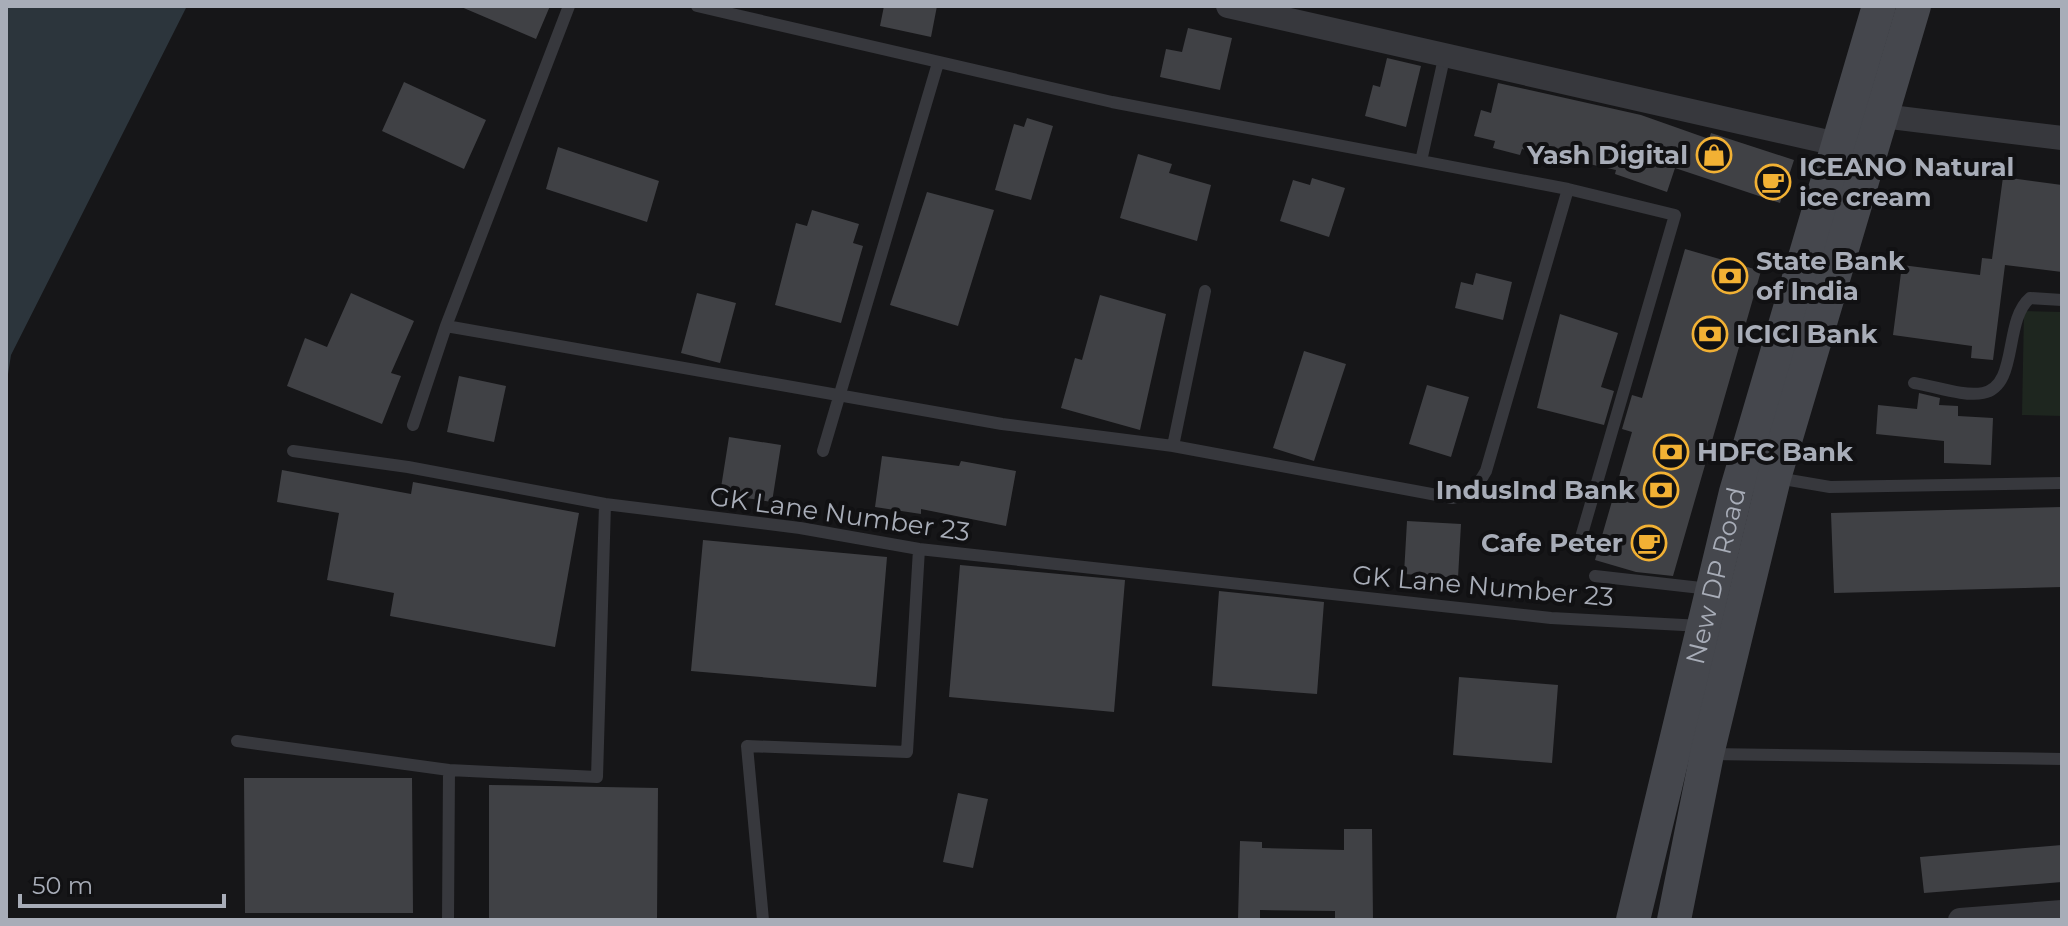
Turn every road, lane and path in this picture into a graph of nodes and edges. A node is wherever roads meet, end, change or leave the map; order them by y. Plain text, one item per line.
1 (569, 6) edge
2 (697, 6) edge
3 (1228, 6) edge
4 (1879, 6) edge
5 (1914, 6) edge
6 (1445, 54) junction
7 (938, 63) junction
8 (1864, 114) junction
9 (2062, 138) edge
10 (1837, 144) junction
11 (1421, 161) junction
12 (1568, 189) junction
13 (1205, 291) dead end
14 (2062, 300) edge
15 (446, 326) junction
16 (1914, 383) dead end
17 (837, 396) junction
18 (413, 425) dead end
19 (1173, 446) junction
20 (293, 451) dead end
21 (823, 451) dead end
22 (1774, 478) junction
23 (2062, 483) edge
24 (605, 504) junction
25 (1582, 534) dead end
26 (919, 549) junction
27 (1595, 576) dead end
28 (1713, 589) junction
29 (1702, 626) junction
30 (237, 741) dead end
31 (1707, 754) junction
32 (2062, 759) edge
33 (449, 770) junction
34 (2062, 912) edge
35 (448, 920) edge
36 (763, 920) edge
37 (1633, 920) edge
38 (1674, 920) edge
39 (1960, 920) edge

1 - 15 lane
2 - 7 lane
3 - 6 street
4 - 8 main road, New DP Road
5 - 8 main road, New DP Road
6 - 10 street
6 - 11 lane
7 - 11 lane
7 - 17 lane
8 - 9 street
8 - 10 main road, New DP Road
8 - 22 main road, New DP Road
10 - 28 main road, New DP Road
11 - 12 lane
12 - 19 lane
12 - 25 lane
13 - 19 lane
14 - 16 lane
15 - 17 lane
15 - 18 lane
17 - 19 lane
17 - 21 lane
20 - 24 lane, GK Lane Number 23
22 - 23 lane
22 - 31 main road, New DP Road
24 - 26 lane, GK Lane Number 23
24 - 33 lane
26 - 29 lane, GK Lane Number 23
26 - 36 lane
27 - 28 lane
28 - 29 main road, New DP Road
29 - 37 main road, New DP Road
30 - 33 lane
31 - 32 lane
31 - 38 main road, New DP Road
33 - 35 lane
34 - 39 street

